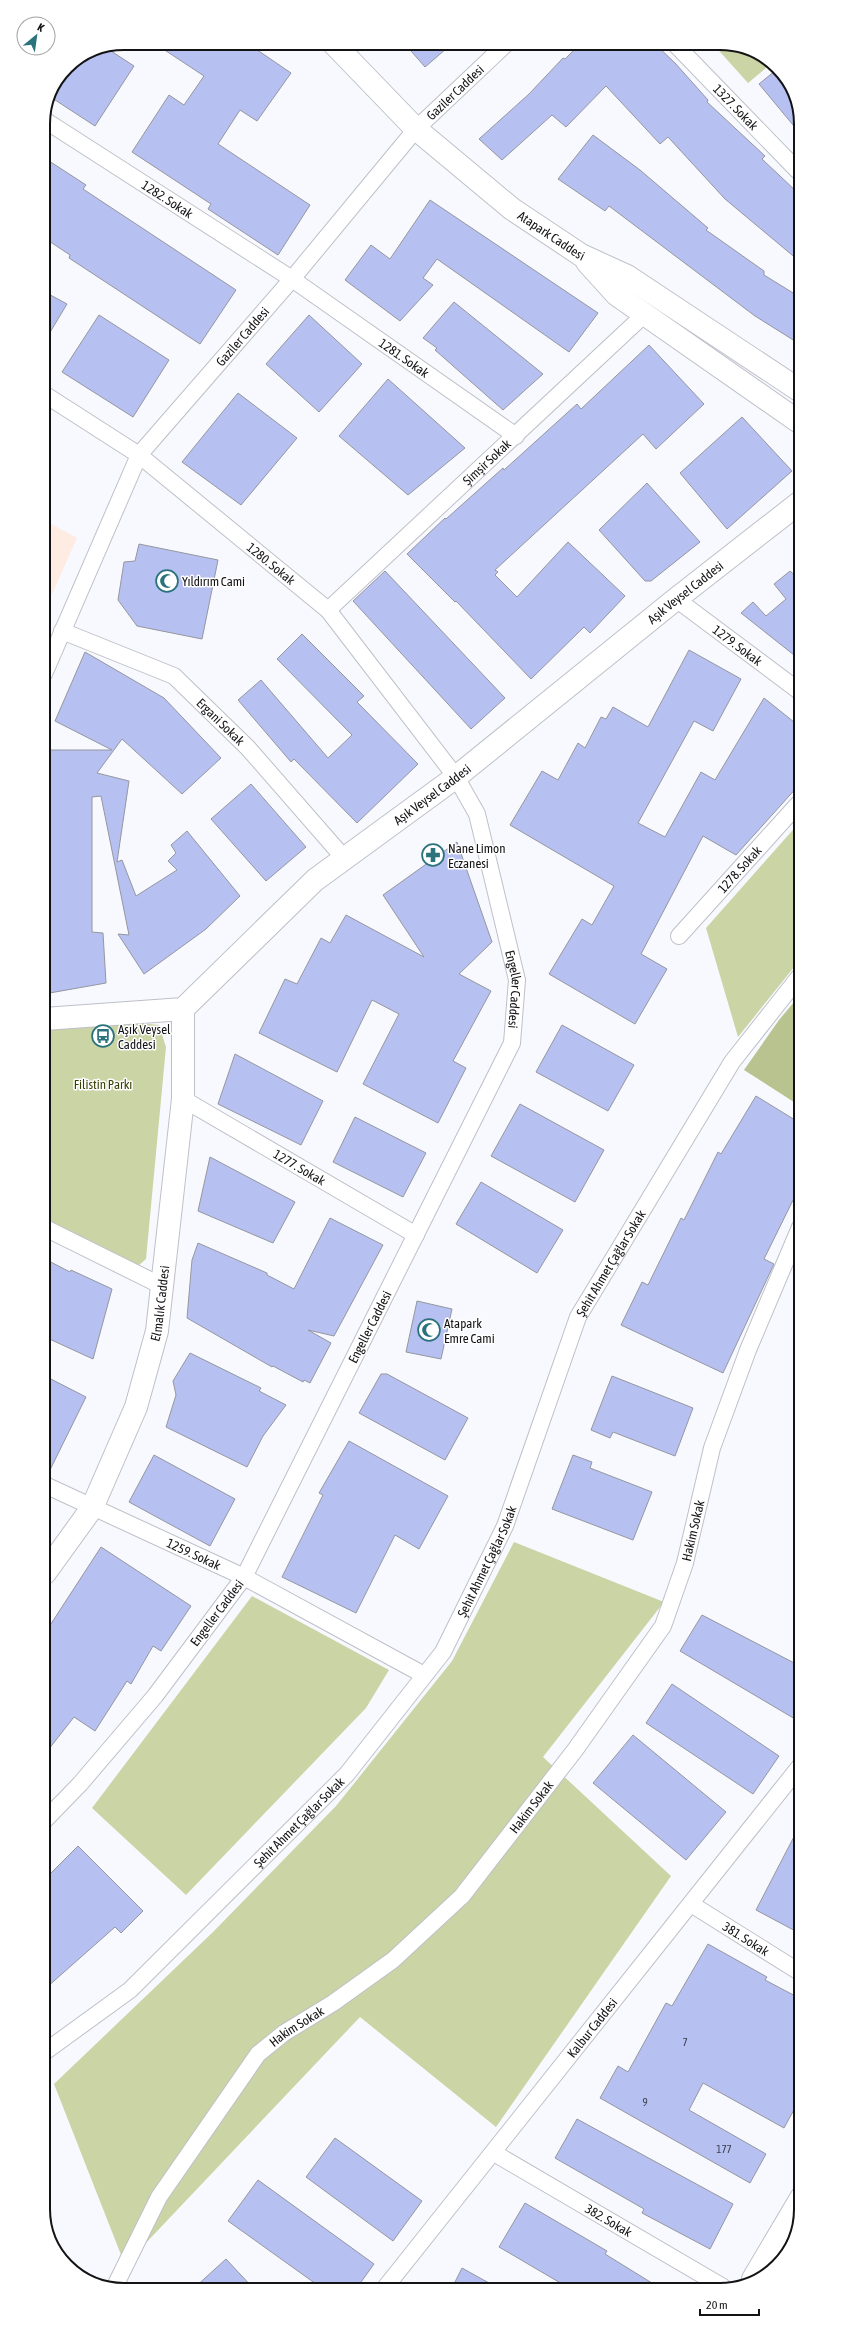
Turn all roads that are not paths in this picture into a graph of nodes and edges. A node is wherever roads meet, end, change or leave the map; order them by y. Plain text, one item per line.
1 (340, 50) edge
2 (499, 50) edge
3 (681, 50) edge
4 (50, 123) edge
5 (416, 129) junction
6 (794, 167) edge
7 (581, 255) junction
8 (292, 279) junction
9 (645, 314) junction
10 (794, 387) edge
11 (50, 398) edge
12 (794, 418) edge
13 (516, 436) junction
14 (139, 455) junction
15 (794, 507) edge
16 (676, 599) junction
17 (328, 610) junction
18 (62, 631) junction
19 (50, 660) edge
20 (794, 687) edge
21 (456, 777) junction
22 (794, 809) edge
23 (344, 858) junction
24 (679, 936) dead end
25 (794, 983) edge
26 (183, 1009) junction
27 (50, 1020) edge
28 (183, 1099) junction
29 (50, 1230) edge
30 (416, 1235) junction
31 (794, 1241) edge
32 (162, 1286) junction
33 (50, 1487) edge
34 (92, 1508) junction
35 (50, 1566) edge
36 (244, 1577) junction
37 (424, 1675) junction
38 (794, 1774) edge
39 (50, 1815) edge
40 (691, 1904) junction
41 (794, 1969) edge
42 (50, 2048) edge
43 (494, 2153) junction
44 (794, 2210) edge
45 (756, 2273) edge
46 (119, 2283) edge
47 (389, 2283) edge
48 (716, 2283) edge

1 - 5 street, Atapark Caddesi
2 - 5 street, Gaziler Caddesi
3 - 6 street, 1327. Sokak
4 - 8 street, 1282. Sokak
5 - 7 street, Atapark Caddesi
5 - 8 street, Gaziler Caddesi
7 - 9 street
7 - 10 street, Atapark Caddesi
8 - 13 street, 1281. Sokak
8 - 14 street, Gaziler Caddesi
9 - 12 street
9 - 13 street, Şimşir Sokak
11 - 14 street, 1280. Sokak
13 - 17 street, Şimşir Sokak
14 - 17 street, 1280. Sokak
14 - 18 street, Gaziler Caddesi
15 - 16 street, Aşık Veysel Caddesi
16 - 20 street, 1279. Sokak
16 - 21 street, Aşık Veysel Caddesi
17 - 21 street, 1280. Sokak
18 - 19 street, Gaziler Caddesi
18 - 23 street, Ergani Sokak
21 - 23 street, Aşık Veysel Caddesi
21 - 30 street, Engeller Caddesi
22 - 24 street, 1278. Sokak
23 - 26 street, Aşık Veysel Caddesi
25 - 37 street, Şehit Ahmet Çağlar Sokak
26 - 27 street
26 - 28 street, Elmalık Caddesi
28 - 30 street, 1277. Sokak
28 - 32 street, Elmalık Caddesi
29 - 32 street
30 - 36 street, Engeller Caddesi
31 - 46 street, Hakim Sokak
32 - 34 street, Elmalık Caddesi
33 - 34 street, 1259. Sokak
34 - 35 street, Elmalık Caddesi
34 - 36 street, 1259. Sokak
36 - 37 street, 1259. Sokak
36 - 39 street, Engeller Caddesi
37 - 42 street, Şehit Ahmet Çağlar Sokak
38 - 40 street, Kalbur Caddesi
40 - 41 street, 381. Sokak
40 - 43 street, Kalbur Caddesi
43 - 47 street, Kalbur Caddesi
43 - 48 street, 382. Sokak
44 - 45 street

